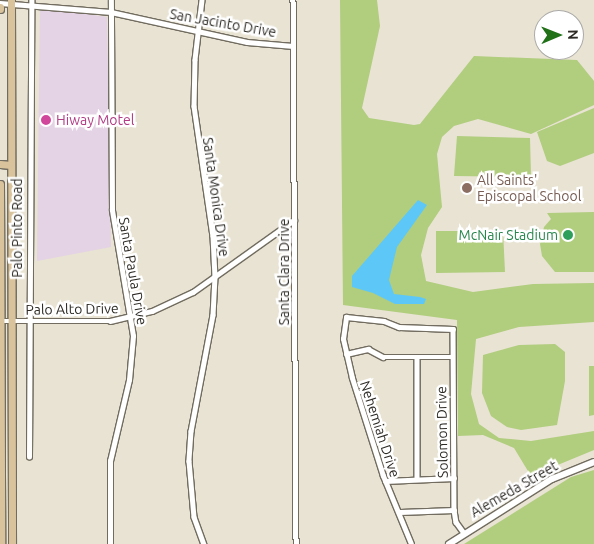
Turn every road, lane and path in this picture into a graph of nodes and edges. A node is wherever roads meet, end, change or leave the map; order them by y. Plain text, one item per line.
1 (111, 0) edge
2 (202, 0) edge
3 (293, 0) edge
4 (11, 2) edge
5 (31, 2) edge
6 (0, 7) edge
7 (111, 12) junction
8 (198, 32) junction
9 (293, 46) junction
10 (0, 164) edge
11 (11, 164) junction
12 (0, 184) edge
13 (294, 220) junction
14 (215, 277) junction
15 (130, 318) junction
16 (29, 320) junction
17 (1, 321) edge
18 (11, 321) junction
19 (453, 329) joint
20 (346, 354) junction
21 (417, 357) junction
22 (453, 357) junction
23 (29, 456) dead end
24 (594, 462) edge
25 (454, 478) junction
26 (417, 479) junction
27 (385, 481) junction
28 (454, 510) junction
29 (400, 512) junction
30 (464, 533) junction
31 (1, 544) edge
32 (12, 544) edge
33 (110, 544) edge
34 (204, 544) edge
35 (296, 544) edge
36 (411, 544) edge
37 (449, 544) edge

1 - 7 street, Santa Paula Drive
2 - 8 street, Santa Monica Drive
3 - 9 street, Santa Clara Drive
4 - 5 street, San Jacinto Drive
4 - 6 street, San Jacinto Drive
4 - 11 main road
5 - 7 street, San Jacinto Drive
5 - 16 street, Palo Pinto Road
7 - 8 street, San Jacinto Drive
7 - 15 street, Santa Paula Drive
8 - 9 street, San Jacinto Drive
8 - 14 street, Santa Monica Drive
9 - 13 street, Santa Clara Drive
10 - 11 main road
11 - 18 main road
12 - 17 main road
13 - 14 street, Palo Alto Drive
13 - 35 street, Santa Clara Drive
14 - 15 street, Palo Alto Drive
14 - 34 street, Santa Monica Drive
15 - 16 street, Palo Alto Drive
15 - 33 street, Santa Paula Drive
16 - 18 street, Palo Alto Drive
16 - 23 street, Palo Pinto Road
17 - 18 street, Palo Alto Drive
17 - 31 main road
18 - 32 main road
19 - 20 street, Nehemiah Drive
19 - 22 street, Solomon Drive
20 - 21 street
20 - 27 street, Nehemiah Drive
21 - 22 street
21 - 26 street
22 - 25 street, Solomon Drive
24 - 30 street, Alemeda Street
25 - 26 street
25 - 28 street, Solomon Drive
26 - 27 street
27 - 29 street, Nehemiah Drive
28 - 29 street
28 - 30 street, Solomon Drive
29 - 36 street, Nehemiah Drive
30 - 37 street, Alemeda Street

